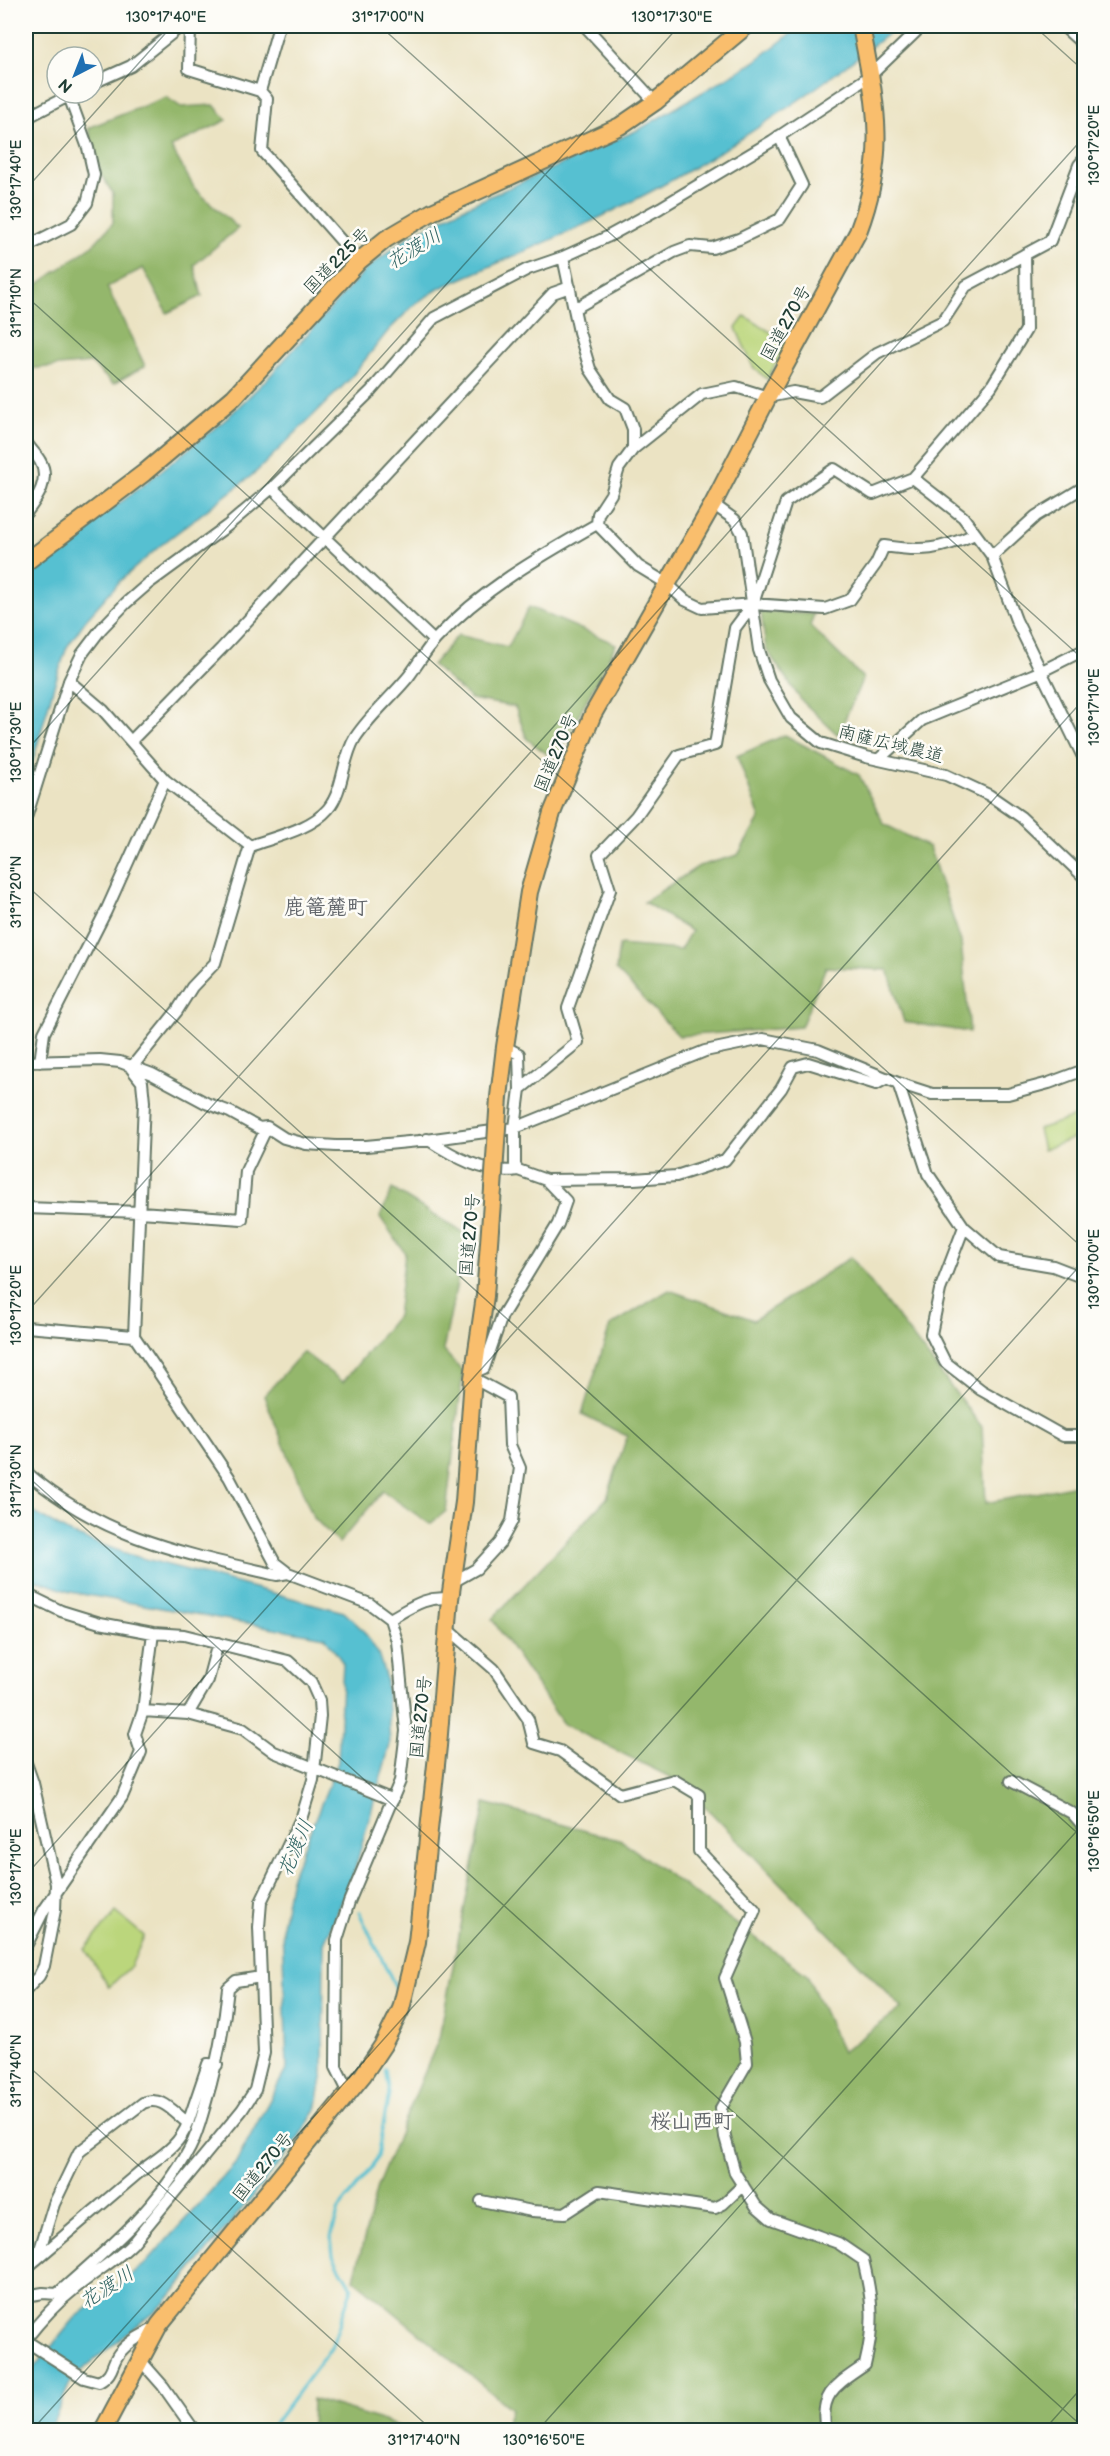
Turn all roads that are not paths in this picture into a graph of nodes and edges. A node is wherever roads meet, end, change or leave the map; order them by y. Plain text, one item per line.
1 (181, 26) edge
2 (190, 26) edge
3 (279, 26) edge
4 (585, 26) edge
5 (861, 26) edge
6 (922, 26) edge
7 (1063, 26) edge
8 (740, 27) edge
9 (1084, 45) edge
10 (870, 71) junction
11 (105, 78) edge
12 (260, 91) junction
13 (655, 102) junction
14 (50, 105) edge
15 (74, 105) edge
16 (26, 118) edge
17 (779, 136) junction
18 (1084, 159) edge
19 (26, 247) edge
20 (1025, 254) junction
21 (563, 257) junction
22 (359, 261) junction
23 (570, 287) junction
24 (574, 309) junction
25 (768, 397) junction
26 (26, 442) edge
27 (633, 449) junction
28 (913, 478) junction
29 (1084, 487) edge
30 (272, 488) junction
31 (713, 504) junction
32 (26, 513) edge
33 (597, 524) junction
34 (975, 534) junction
35 (324, 538) junction
36 (992, 556) junction
37 (26, 562) edge
38 (666, 583) junction
39 (753, 604) junction
40 (434, 641) junction
41 (1084, 650) edge
42 (1042, 671) junction
43 (69, 681) junction
44 (132, 740) junction
45 (879, 759) junction
46 (1084, 759) edge
47 (165, 780) junction
48 (26, 818) edge
49 (250, 846) junction
50 (1084, 877) edge
51 (505, 1047) junction
52 (26, 1062) edge
53 (40, 1062) junction
54 (131, 1068) junction
55 (1084, 1070) edge
56 (892, 1081) junction
57 (520, 1089) junction
58 (267, 1127) junction
59 (515, 1128) junction
60 (427, 1138) junction
61 (518, 1170) junction
62 (546, 1180) junction
63 (26, 1208) edge
64 (140, 1212) junction
65 (964, 1227) junction
66 (1084, 1278) edge
67 (26, 1328) edge
68 (134, 1336) junction
69 (473, 1375) junction
70 (1084, 1436) edge
71 (26, 1472) edge
72 (288, 1573) junction
73 (453, 1582) junction
74 (26, 1594) edge
75 (450, 1599) junction
76 (390, 1619) junction
77 (449, 1630) junction
78 (153, 1633) junction
79 (218, 1643) junction
80 (144, 1711) junction
81 (188, 1714) junction
82 (26, 1763) edge
83 (319, 1769) junction
84 (1011, 1781) dead end
85 (388, 1798) junction
86 (1084, 1827) edge
87 (55, 1896) junction
88 (26, 1946) edge
89 (261, 1977) junction
90 (26, 1990) edge
91 (217, 2066) junction
92 (349, 2093) junction
93 (188, 2123) junction
94 (743, 2185) junction
95 (481, 2201) dead end
96 (37, 2259) junction
97 (26, 2268) edge
98 (26, 2296) edge
99 (159, 2325) junction
100 (27, 2341) edge
101 (141, 2361) junction
102 (103, 2430) edge
103 (194, 2430) edge
104 (826, 2430) edge

1 - 11 street
2 - 12 street
3 - 12 street
4 - 13 street
5 - 10 highway, 国道270号
6 - 10 street
7 - 9 street
8 - 13 highway, 国道225号
10 - 17 street
10 - 25 highway, 国道270号
12 - 22 street
13 - 22 highway, 国道225号
14 - 16 street
15 - 19 street
17 - 21 street
17 - 24 street
18 - 20 street
20 - 25 street
20 - 28 street
21 - 23 street
21 - 30 street
22 - 37 highway, 国道225号
23 - 24 street
23 - 35 street
24 - 27 street
25 - 27 street
25 - 31 highway, 国道270号
26 - 32 street
27 - 33 street
28 - 34 street
28 - 39 street
29 - 36 street
30 - 35 street
30 - 43 street
31 - 38 highway, 国道270号
31 - 39 street, 南薩広域農道
33 - 38 street
33 - 40 street
34 - 36 street
34 - 39 street
35 - 40 street
35 - 44 street
36 - 42 street
38 - 39 street
38 - 51 highway, 国道270号
39 - 45 street, 南薩広域農道
39 - 57 street
40 - 49 street
41 - 42 street
42 - 45 street
42 - 46 street
43 - 44 street
43 - 48 street
44 - 47 street
45 - 50 street, 南薩広域農道
47 - 49 street
47 - 53 street
49 - 54 street
51 - 57 street
51 - 69 highway, 国道270号, bridge
52 - 53 street
53 - 54 street
54 - 58 street
54 - 64 street
55 - 56 street
56 - 59 street
56 - 62 street
56 - 65 street
57 - 59 street
58 - 60 street
58 - 64 street
59 - 60 street
59 - 61 street
60 - 61 street
61 - 62 street
62 - 69 street
63 - 64 street
64 - 68 street
65 - 66 street
65 - 70 street
67 - 68 street
68 - 72 street
69 - 73 highway, 国道270号
69 - 73 street
71 - 72 street
72 - 76 street
73 - 75 highway, 国道270号
74 - 78 street
75 - 76 street
75 - 77 highway, 国道270号
76 - 85 street
77 - 92 highway, 国道270号
77 - 94 street
78 - 79 street
78 - 80 street
79 - 81 street
79 - 83 street
80 - 81 street
80 - 87 street
81 - 83 street
82 - 87 street
83 - 85 street
83 - 89 street
84 - 86 street
85 - 92 street
87 - 88 street
87 - 90 street
89 - 91 street
89 - 100 street
91 - 93 street
91 - 98 street
92 - 99 highway, 国道270号
93 - 96 street
93 - 96 street
94 - 95 street
94 - 104 street
96 - 97 street
99 - 100 street
99 - 101 highway, 国道270号
101 - 102 highway, 国道270号
101 - 103 street

